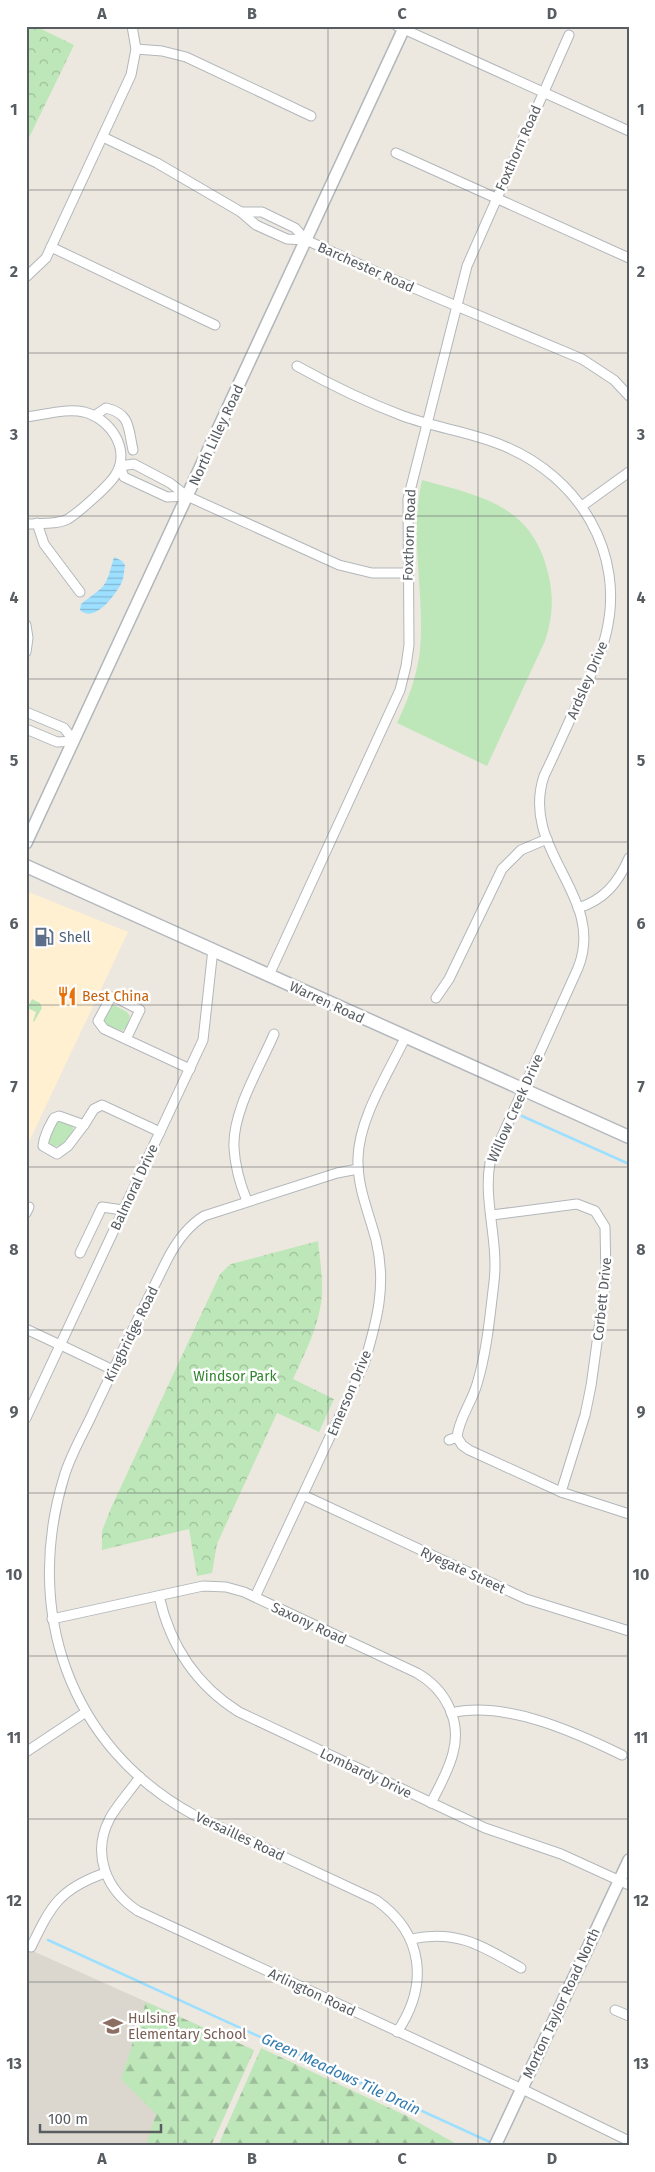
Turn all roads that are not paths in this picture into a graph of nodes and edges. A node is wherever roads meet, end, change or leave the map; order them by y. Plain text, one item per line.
1 (132, 26) edge
2 (402, 27) edge
3 (569, 35) dead end
4 (136, 49) junction
5 (543, 92) junction
6 (311, 116) dead end
7 (629, 131) edge
8 (103, 137) junction
9 (396, 153) dead end
10 (495, 198) junction
11 (241, 212) junction
12 (306, 240) junction
13 (51, 247) junction
14 (629, 258) edge
15 (26, 277) edge
16 (456, 306) junction
17 (215, 325) dead end
18 (297, 366) dead end
19 (629, 396) edge
20 (94, 416) junction
21 (26, 417) edge
22 (426, 422) junction
23 (133, 450) dead end
24 (120, 466) junction
25 (629, 472) edge
26 (187, 496) junction
27 (582, 506) junction
28 (37, 523) junction
29 (26, 524) edge
30 (407, 573) junction
31 (80, 592) dead end
32 (26, 625) edge
33 (26, 652) edge
34 (26, 712) edge
35 (26, 729) edge
36 (74, 741) junction
37 (547, 839) junction
38 (26, 843) edge
39 (629, 858) edge
40 (26, 866) edge
41 (578, 908) junction
42 (213, 949) junction
43 (269, 975) junction
44 (436, 998) dead end
45 (274, 1034) dead end
46 (405, 1038) junction
47 (126, 1040) junction
48 (190, 1069) junction
49 (522, 1090) junction
50 (84, 1125) junction
51 (160, 1132) junction
52 (628, 1134) edge
53 (358, 1169) junction
54 (246, 1201) junction
55 (123, 1210) junction
56 (492, 1215) junction
57 (80, 1253) dead end
58 (26, 1329) edge
59 (62, 1346) junction
60 (113, 1370) junction
61 (26, 1418) edge
62 (561, 1492) junction
63 (303, 1495) junction
64 (629, 1514) edge
65 (159, 1596) junction
66 (255, 1597) junction
67 (52, 1619) junction
68 (629, 1631) edge
69 (86, 1712) junction
70 (451, 1713) junction
71 (26, 1752) edge
72 (622, 1754) dead end
73 (140, 1777) junction
74 (431, 1803) junction
75 (629, 1860) edge
76 (105, 1873) junction
77 (624, 1883) edge
78 (411, 1939) junction
79 (31, 1947) dead end
80 (521, 1968) dead end
81 (615, 2010) dead end
82 (629, 2016) edge
83 (397, 2032) junction
84 (520, 2088) junction
85 (629, 2142) edge
86 (496, 2144) edge

1 - 4 street
2 - 5 street
2 - 12 street, North Lilley Road
3 - 5 street, Foxthorn Road
4 - 6 street
4 - 8 street
5 - 7 street
5 - 10 street, Foxthorn Road
8 - 11 street, Barchester Road
8 - 13 street
9 - 10 street
10 - 14 street
10 - 16 street, Foxthorn Road
11 - 12 street, Barchester Road
11 - 12 street
12 - 16 street, Barchester Road
12 - 26 street, North Lilley Road
13 - 15 street
13 - 17 street
16 - 19 street, Barchester Road
16 - 22 street, Foxthorn Road
18 - 22 street, Ardsley Drive
20 - 21 street
20 - 23 street
20 - 24 street
22 - 27 street, Ardsley Drive
22 - 30 street, Foxthorn Road
24 - 26 street
24 - 26 street
24 - 28 street
25 - 27 street
26 - 30 street
26 - 36 street, North Lilley Road
27 - 37 street, Ardsley Drive
28 - 29 street
28 - 31 street
30 - 43 street, Foxthorn Road
32 - 33 street
34 - 36 street
35 - 36 street
36 - 38 street, North Lilley Road
37 - 41 street, Ardsley Drive
37 - 44 street
39 - 41 street
40 - 42 main road, Warren Road
41 - 49 street, Willow Creek Drive
42 - 43 main road, Warren Road
42 - 48 street, Balmoral Drive
43 - 46 main road, Warren Road
45 - 54 street
46 - 49 main road, Warren Road
46 - 53 street, Emerson Drive
47 - 47 street
47 - 48 street
48 - 51 street, Balmoral Drive
49 - 52 main road, Warren Road
49 - 56 street, Willow Creek Drive
50 - 50 street
50 - 51 street
51 - 55 street, Balmoral Drive
53 - 54 street, Kingbridge Road
53 - 63 street, Emerson Drive
54 - 60 street, Kingbridge Road
55 - 57 street
55 - 59 street, Balmoral Drive
56 - 62 street, Willow Creek Drive
56 - 62 street, Corbett Drive
58 - 59 street
59 - 60 street
59 - 61 street, Balmoral Drive
60 - 67 street, Kingbridge Road
62 - 64 street
63 - 66 street, Emerson Drive
63 - 68 street, Ryegate Street
65 - 66 street, Saxony Road
65 - 67 street, Saxony Road
65 - 74 street, Lombardy Drive
66 - 70 street, Saxony Road
67 - 69 street, Versailles Road
69 - 71 street
69 - 73 street, Versailles Road
70 - 72 street
70 - 74 street, Saxony Road
73 - 76 street, Arlington Road
73 - 78 street, Versailles Road
74 - 77 street, Lombardy Drive
75 - 77 street, Morton Taylor Road North
76 - 79 street
76 - 83 street, Arlington Road
77 - 84 street, Morton Taylor Road North
78 - 80 street
78 - 83 street, Versailles Road
81 - 82 street
83 - 84 street, Arlington Road
84 - 85 street, Arlington Road
84 - 86 street, Morton Taylor Road North

